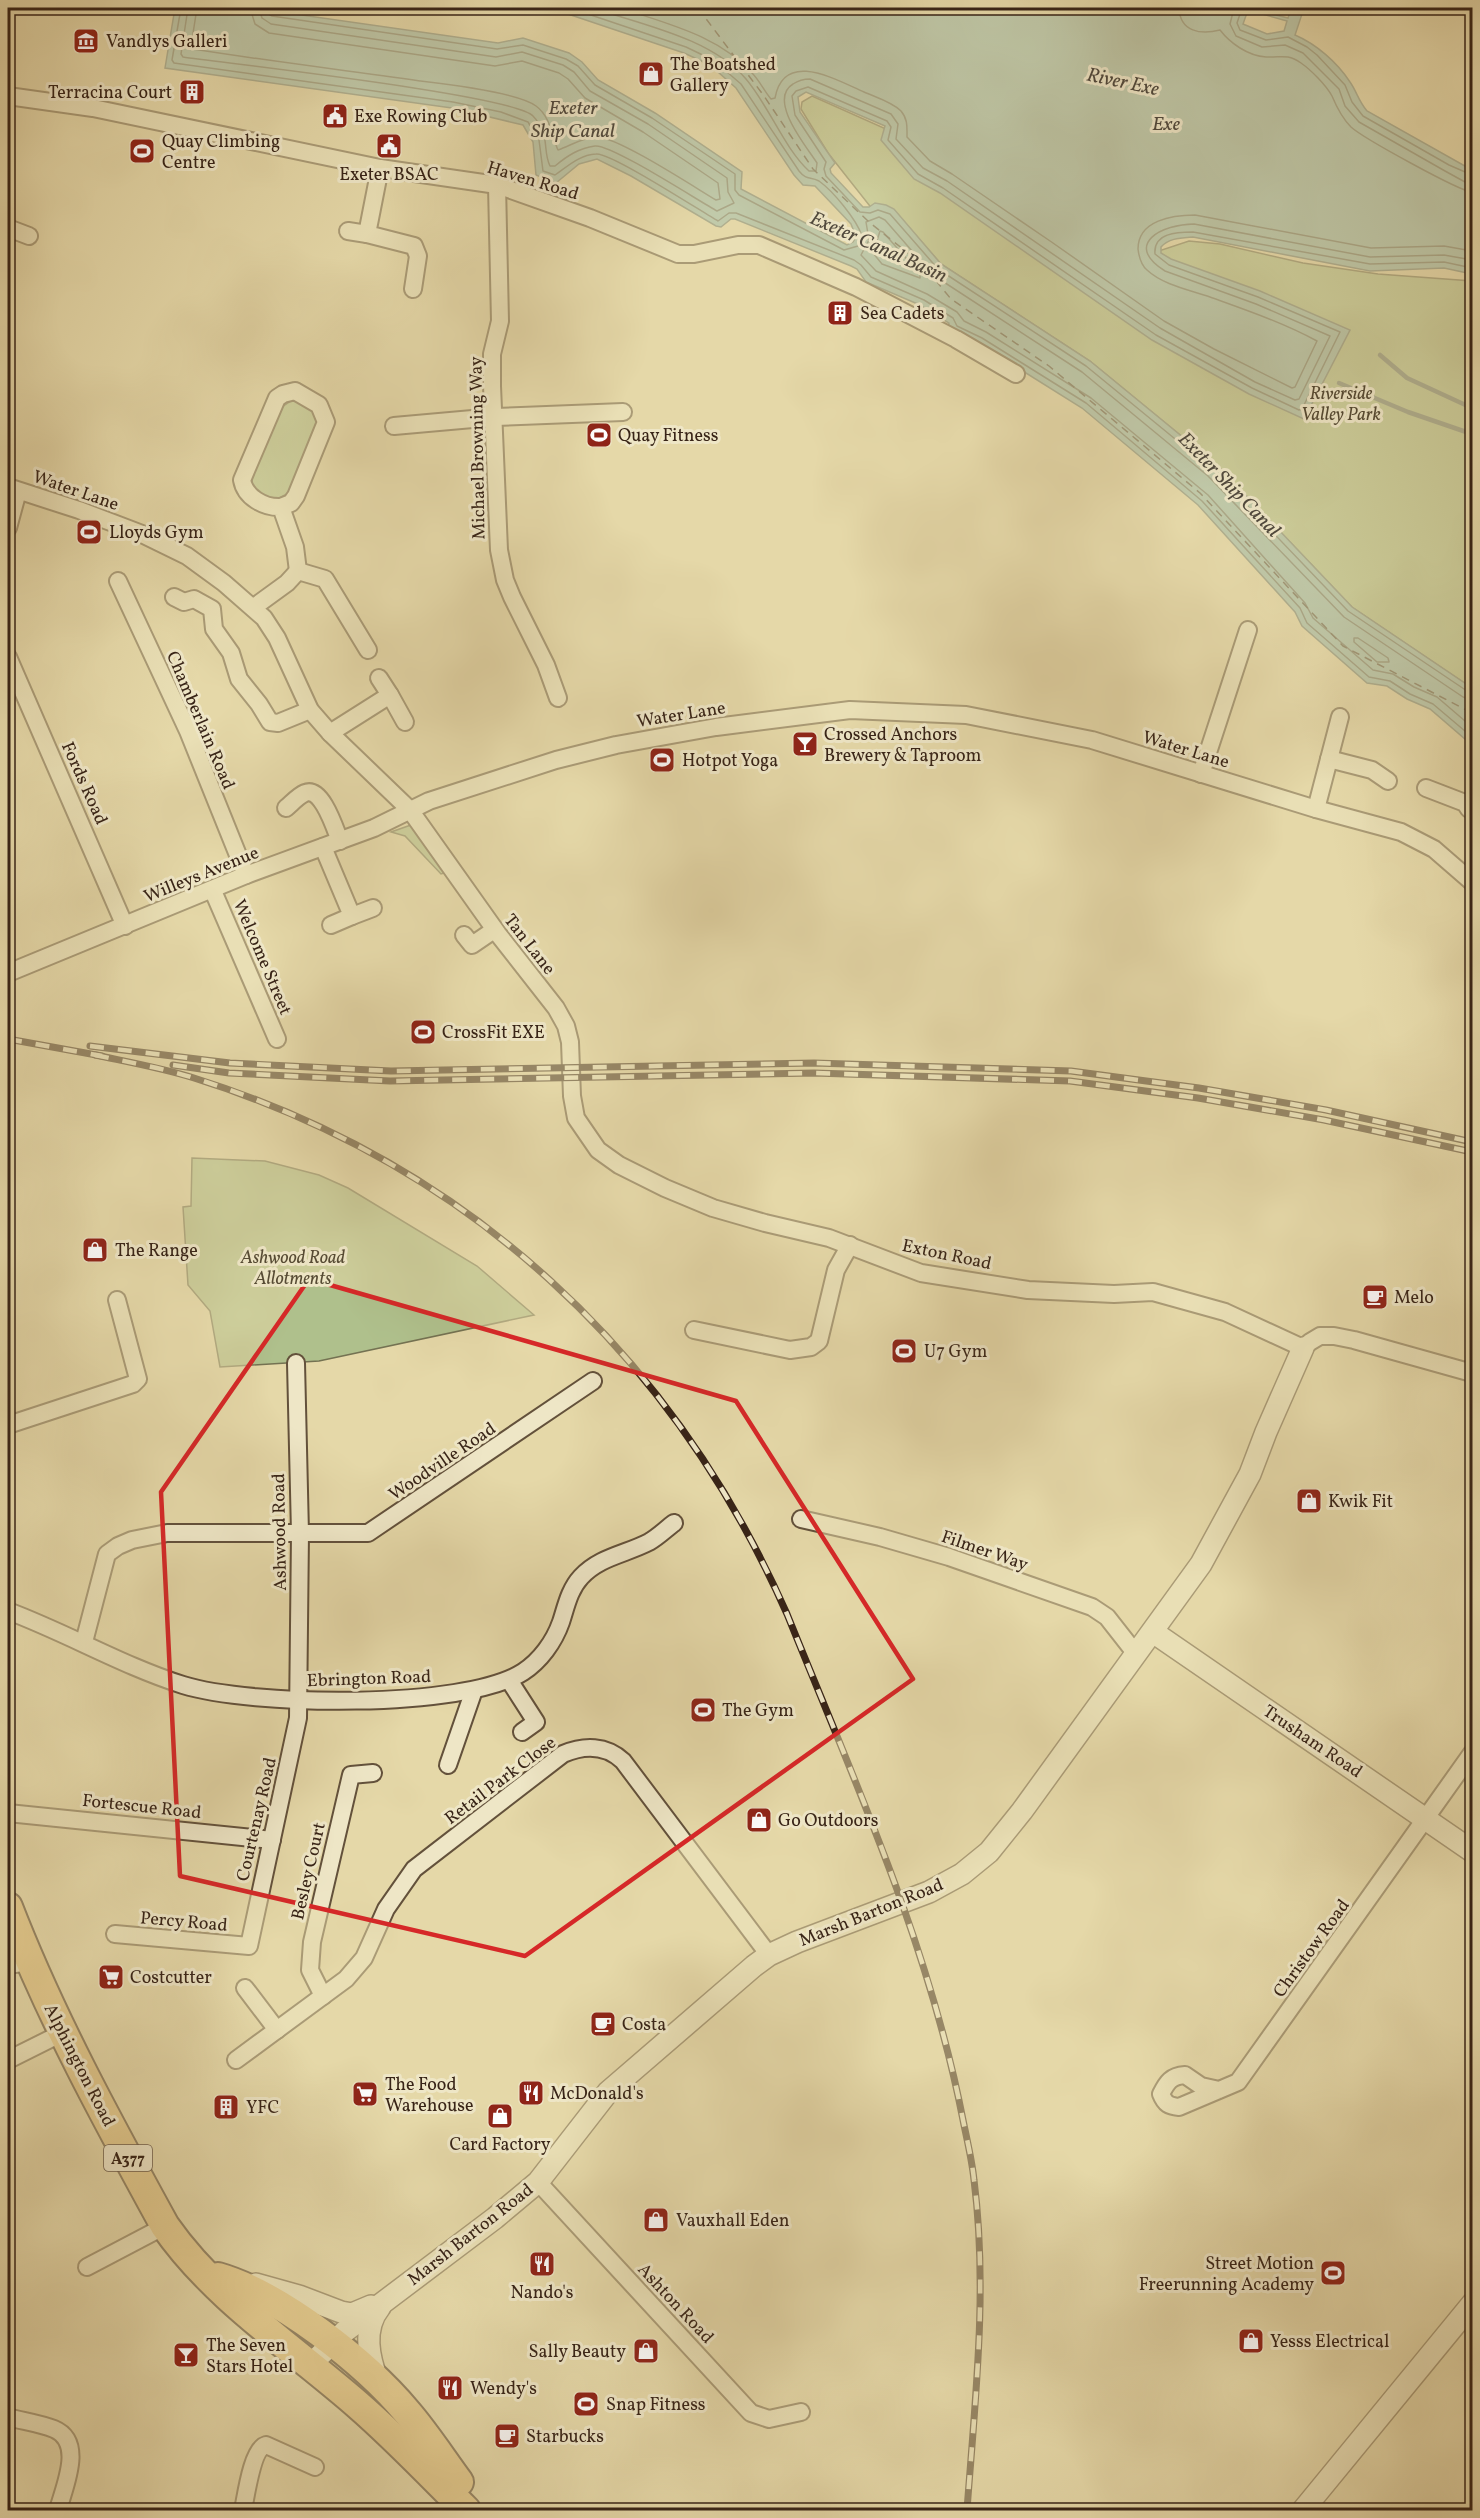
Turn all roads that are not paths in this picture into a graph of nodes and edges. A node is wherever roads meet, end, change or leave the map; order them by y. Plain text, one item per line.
1 (8, 96) edge
2 (380, 168) junction
3 (497, 185) junction
4 (8, 228) edge
5 (348, 231) dead end
6 (367, 234) junction
7 (29, 236) dead end
8 (413, 289) dead end
9 (1016, 374) dead end
10 (623, 412) dead end
11 (495, 417) junction
12 (394, 426) dead end
13 (13, 489) edge
14 (281, 507) junction
15 (8, 528) edge
16 (298, 571) junction
17 (118, 581) dead end
18 (174, 597) dead end
19 (254, 607) junction
20 (1248, 630) dead end
21 (368, 650) dead end
22 (8, 657) edge
23 (379, 678) dead end
24 (390, 695) junction
25 (558, 698) dead end
26 (310, 710) junction
27 (1340, 717) dead end
28 (405, 722) dead end
29 (330, 733) junction
30 (1329, 759) junction
31 (1201, 774) junction
32 (1388, 781) dead end
33 (1426, 788) dead end
34 (286, 808) dead end
35 (1316, 809) junction
36 (1469, 809) dead end
37 (410, 810) junction
38 (340, 841) junction
39 (323, 847) junction
40 (246, 875) junction
41 (1473, 882) edge
42 (213, 891) junction
43 (374, 908) dead end
44 (352, 916) junction
45 (332, 925) dead end
46 (125, 926) junction
47 (494, 930) junction
48 (464, 935) dead end
49 (8, 973) edge
50 (277, 1040) dead end
51 (576, 1118) joint
52 (850, 1245) junction
53 (117, 1300) dead end
54 (694, 1330) dead end
55 (1303, 1348) junction
56 (296, 1363) dead end
57 (1473, 1373) edge
58 (593, 1381) dead end
59 (8, 1425) edge
60 (801, 1519) dead end
61 (674, 1523) dead end
62 (300, 1533) junction
63 (8, 1611) edge
64 (1153, 1632) junction
65 (84, 1642) junction
66 (1136, 1654) junction
67 (509, 1680) junction
68 (474, 1690) junction
69 (299, 1700) junction
70 (522, 1732) dead end
71 (1473, 1753) edge
72 (448, 1765) dead end
73 (373, 1773) dead end
74 (8, 1813) edge
75 (1427, 1820) junction
76 (272, 1840) junction
77 (1473, 1851) edge
78 (8, 1907) edge
79 (115, 1934) dead end
80 (249, 1946) joint
81 (769, 1955) junction
82 (18, 1963) edge
83 (245, 1988) dead end
84 (323, 1996) junction
85 (277, 2030) junction
86 (62, 2033) junction
87 (236, 2060) dead end
88 (8, 2061) edge
89 (1219, 2090) dead end
90 (538, 2181) junction
91 (165, 2226) junction
92 (87, 2267) dead end
93 (207, 2274) junction
94 (235, 2282) junction
95 (390, 2295) junction
96 (1473, 2304) edge
97 (338, 2341) junction
98 (310, 2365) junction
99 (379, 2384) junction
100 (359, 2406) junction
101 (801, 2412) dead end
102 (8, 2417) edge
103 (315, 2468) dead end
104 (58, 2511) edge
105 (243, 2511) edge
106 (466, 2511) edge
107 (472, 2511) edge
108 (1303, 2511) edge

1 - 2 street, Haven Road
2 - 3 street, Haven Road
2 - 6 street
3 - 9 street, Haven Road
3 - 11 street, Michael Browning Way
4 - 7 street
5 - 6 street
6 - 8 street
10 - 11 street
11 - 12 street
11 - 25 street, Michael Browning Way
13 - 15 street
13 - 19 street, Water Lane
14 - 14 street
14 - 16 street
16 - 19 street
16 - 21 street
17 - 40 street, Chamberlain Road
18 - 26 street
19 - 26 street, Water Lane
20 - 31 street
22 - 46 street, Fords Road
23 - 24 street
24 - 28 street
24 - 29 street
26 - 29 street, Water Lane
27 - 30 street
29 - 37 street, Water Lane
30 - 32 street
30 - 35 street
31 - 35 street, Water Lane
31 - 37 street, Water Lane
33 - 36 street
34 - 38 street
35 - 41 street, Water Lane
37 - 38 street, Willeys Avenue
37 - 47 street, Tan Lane
38 - 39 street, Willeys Avenue
39 - 40 street, Willeys Avenue
39 - 44 street
40 - 42 street, Willeys Avenue
42 - 46 street, Willeys Avenue
42 - 50 street, Welcome Street
43 - 44 street
44 - 45 street
46 - 49 street, Willeys Avenue
47 - 48 street
47 - 51 street, Tan Lane
51 - 52 street, Exton Road
52 - 54 street
52 - 55 street, Exton Road
53 - 59 street
55 - 57 street
55 - 64 street, Marsh Barton Road
56 - 62 street, Ashwood Road
58 - 62 street, Woodville Road
60 - 66 street, Filmer Way
61 - 67 street, Ebrington Road
62 - 65 street, Woodville Road
62 - 69 street, Ashwood Road
63 - 65 street, Ebrington Road
64 - 66 street, Marsh Barton Road
64 - 75 street, Trusham Road
65 - 69 street, Ebrington Road
66 - 81 street, Marsh Barton Road
67 - 68 street, Ebrington Road
67 - 70 street
68 - 69 street, Ebrington Road
68 - 72 street
69 - 76 street, Courtenay Road
71 - 75 street, Christow Road
73 - 84 street, Besley Court
74 - 76 street, Fortescue Road
75 - 77 street, Trusham Road
75 - 89 street, Christow Road
76 - 80 street, Courtenay Road
78 - 82 highway, Alphington Road / A377
79 - 80 street, Percy Road
81 - 84 street, Retail Park Close
81 - 90 street, Marsh Barton Road
82 - 86 highway, Alphington Road / A377
83 - 85 street
84 - 85 street, Retail Park Close
85 - 87 street, Retail Park Close
86 - 88 street
86 - 91 highway, Alphington Road / A377
90 - 95 street, Marsh Barton Road
90 - 101 street, Ashton Road
91 - 92 street
91 - 93 highway, Alphington Road / A377
93 - 94 highway, Alphington Road / A377
93 - 98 highway, Alphington Road / A377
94 - 95 street, Marsh Barton Road
94 - 97 highway, Alphington Road / A377
95 - 97 street, Marsh Barton Road
95 - 99 street, Marsh Barton Road
96 - 108 street
97 - 98 street, Marsh Barton Road
97 - 99 highway, Alphington Road / A377
97 - 100 street
98 - 100 highway, Alphington Road / A377
99 - 107 highway, Alphington Road / A377
100 - 106 highway, Alphington Road / A377
102 - 104 street
103 - 105 street

